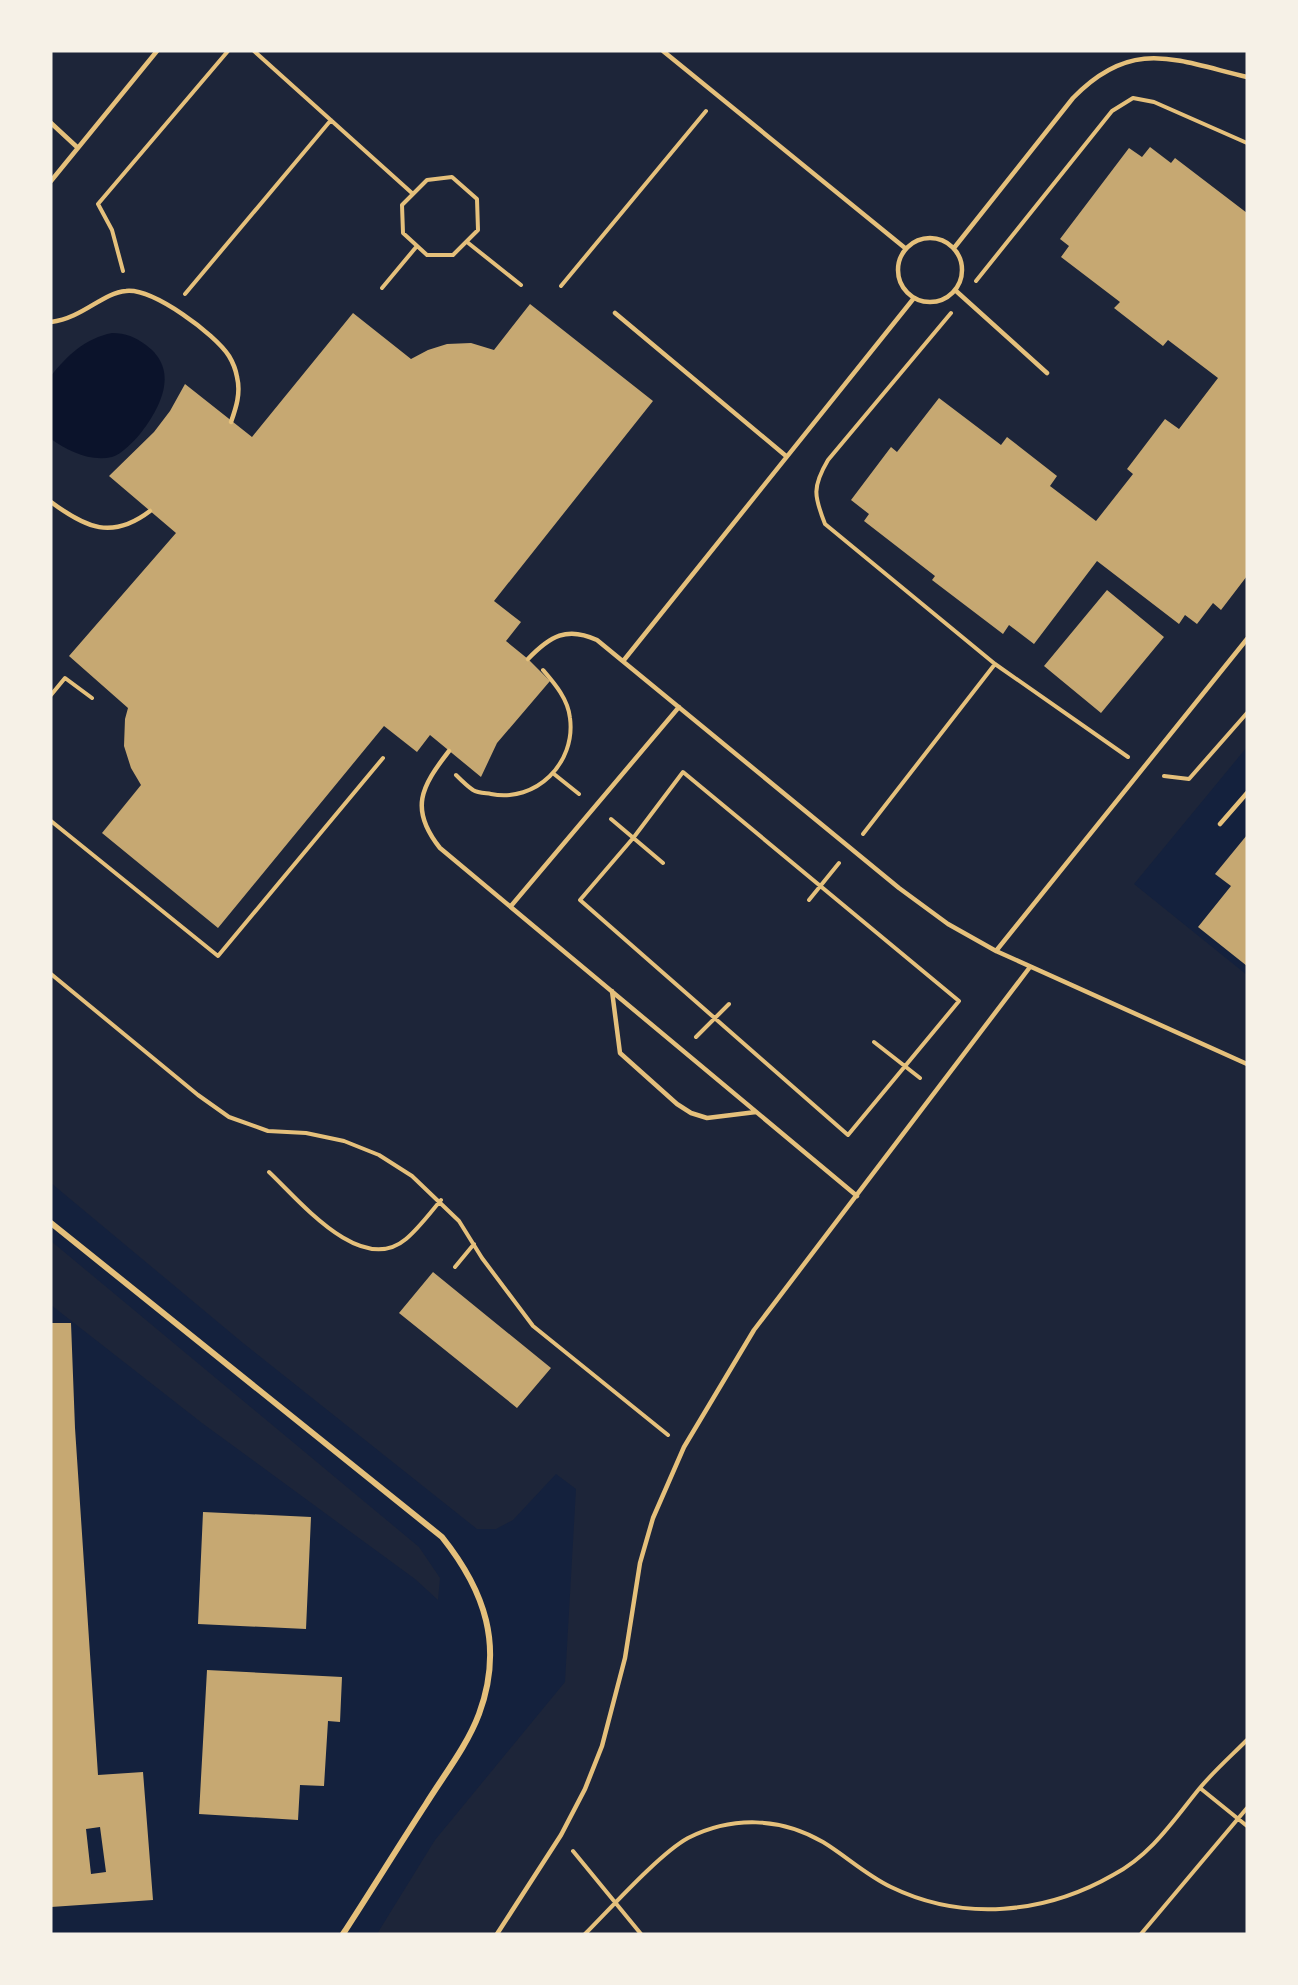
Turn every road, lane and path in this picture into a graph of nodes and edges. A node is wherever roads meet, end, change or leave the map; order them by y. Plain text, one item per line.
1 (157, 51) edge
2 (228, 51) edge
3 (254, 51) edge
4 (663, 51) edge
5 (1247, 77) edge
6 (718, 96) junction
7 (331, 120) junction
8 (51, 123) edge
9 (1247, 142) edge
10 (78, 148) junction
11 (51, 181) edge
12 (413, 194) junction
13 (466, 242) junction
14 (417, 246) junction
15 (905, 248) junction
16 (954, 248) junction
17 (521, 285) dead end
18 (561, 286) dead end
19 (382, 288) dead end
20 (128, 290) junction
21 (955, 290) junction
22 (964, 297) junction
23 (914, 298) junction
24 (172, 308) junction
25 (615, 313) dead end
26 (51, 322) edge
27 (1047, 373) dead end
28 (231, 422) dead end
29 (786, 456) junction
30 (51, 502) edge
31 (150, 511) dead end
32 (1247, 639) edge
33 (530, 657) joint
34 (624, 660) junction
35 (995, 664) junction
36 (51, 695) edge
37 (92, 698) dead end
38 (679, 707) junction
39 (1247, 713) edge
40 (449, 751) dead end
41 (383, 758) dead end
42 (440, 762) junction
43 (1143, 767) junction
44 (1247, 793) edge
45 (51, 821) edge
46 (1220, 824) dead end
47 (852, 848) junction
48 (820, 886) junction
49 (809, 900) dead end
50 (511, 906) junction
51 (996, 951) junction
52 (1030, 968) junction
53 (51, 974) edge
54 (612, 991) junction
55 (729, 1004) dead end
56 (715, 1018) junction
57 (874, 1042) dead end
58 (683, 1051) junction
59 (1247, 1064) edge
60 (905, 1066) junction
61 (937, 1091) junction
62 (756, 1112) junction
63 (269, 1172) dead end
64 (857, 1196) junction
65 (441, 1200) junction
66 (51, 1223) edge
67 (474, 1244) junction
68 (455, 1267) dead end
69 (684, 1447) junction
70 (1247, 1740) edge
71 (1200, 1788) junction
72 (1247, 1808) edge
73 (1238, 1819) junction
74 (1247, 1826) edge
75 (561, 1834) junction
76 (615, 1904) junction
77 (343, 1934) edge
78 (497, 1934) edge
79 (585, 1934) edge
80 (641, 1934) edge
81 (1141, 1934) edge

1 - 10 lane
2 - 20 path
3 - 7 path
4 - 6 lane
5 - 16 lane
6 - 15 lane
6 - 18 path
7 - 12 path
7 - 24 path
8 - 10 lane
9 - 22 path
10 - 11 lane
12 - 13 path
12 - 14 path
13 - 14 path
13 - 17 path
14 - 19 path
15 - 16 lane
15 - 23 lane
16 - 21 lane
20 - 24 lane
20 - 26 lane
21 - 22 lane
21 - 23 lane
22 - 27 lane
22 - 35 path
23 - 29 lane
24 - 28 lane
25 - 29 lane
29 - 34 lane
30 - 31 lane
32 - 43 lane
33 - 34 lane
33 - 42 path
34 - 38 lane
35 - 43 path
35 - 47 path
36 - 37 path
38 - 47 lane
38 - 50 lane
39 - 43 path
40 - 42 lane
41 - 45 path
42 - 50 lane
43 - 51 lane
44 - 46 lane
47 - 48 path
47 - 51 lane
48 - 49 path
48 - 56 path
48 - 60 path
50 - 54 lane
51 - 52 lane
52 - 59 lane
52 - 61 lane
53 - 65 path
54 - 58 lane
54 - 62 lane
55 - 56 path
56 - 58 path
56 - 60 path
57 - 60 path
58 - 62 lane
60 - 61 path
61 - 64 lane
62 - 64 lane
63 - 65 path
64 - 69 lane
65 - 67 path
66 - 77 street
67 - 68 path
67 - 69 path
69 - 75 lane
70 - 71 path
71 - 73 path
71 - 76 path
72 - 73 path
73 - 74 path
73 - 81 path
75 - 76 path
75 - 78 lane
76 - 79 path
76 - 80 path

